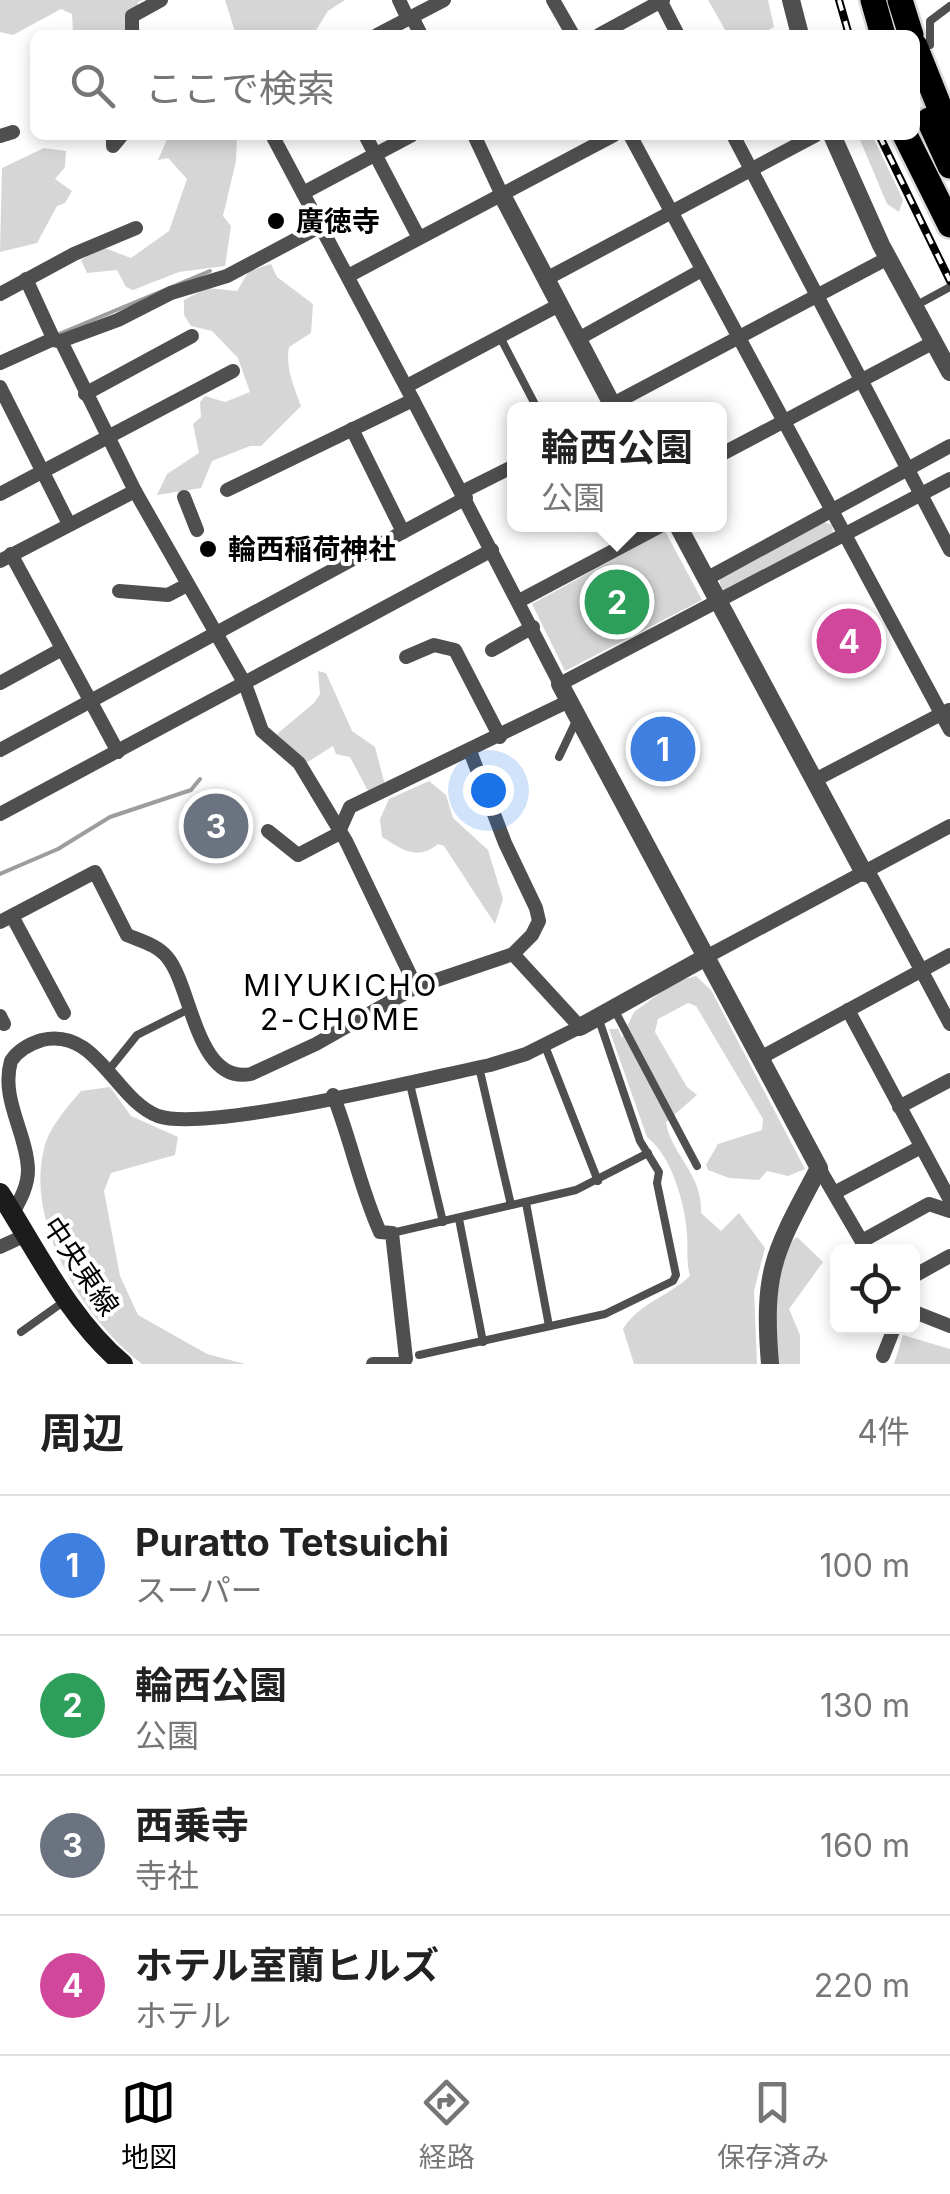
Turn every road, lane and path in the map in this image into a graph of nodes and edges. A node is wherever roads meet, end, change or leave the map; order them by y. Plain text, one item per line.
1 (124, 0) edge
2 (161, 0) edge
3 (399, 0) edge
4 (444, 0) edge
5 (661, 0) edge
6 (791, 0) edge
7 (859, 0) edge
8 (873, 0) edge
9 (887, 0) edge
10 (900, 0) edge
11 (557, 2) edge
12 (950, 6) edge
13 (132, 17) junction
14 (410, 18) junction
15 (132, 30) edge
16 (387, 30) edge
17 (418, 30) edge
18 (570, 30) edge
19 (608, 30) edge
20 (676, 30) edge
21 (799, 30) edge
22 (867, 30) edge
23 (882, 30) edge
24 (896, 30) edge
25 (914, 30) edge
26 (920, 40) edge
27 (920, 45) edge
28 (920, 99) edge
29 (950, 134) edge
30 (920, 137) edge
31 (275, 140) edge
32 (368, 140) edge
33 (402, 140) edge
34 (476, 140) edge
35 (605, 140) edge
36 (633, 140) edge
37 (736, 140) edge
38 (806, 140) edge
39 (834, 140) edge
40 (907, 140) edge
41 (375, 154) junction
42 (950, 166) edge
43 (752, 168) junction
44 (303, 193) junction
45 (502, 196) junction
46 (950, 202) edge
47 (671, 212) junction
48 (950, 225) edge
49 (321, 226) junction
50 (136, 228) dead end
51 (418, 238) junction
52 (888, 258) junction
53 (702, 270) junction
54 (348, 276) junction
55 (546, 279) junction
56 (26, 280) junction
57 (950, 287) edge
58 (0, 294) edge
59 (817, 295) junction
60 (559, 304) junction
61 (915, 306) junction
62 (192, 336) dead end
63 (500, 337) junction
64 (738, 338) junction
65 (578, 339) junction
66 (58, 341) junction
67 (934, 342) junction
68 (0, 363) edge
69 (233, 371) dead end
70 (950, 372) edge
71 (863, 379) junction
72 (0, 388) edge
73 (410, 393) junction
74 (85, 394) junction
75 (534, 402) edge
76 (611, 402) edge
77 (623, 402) edge
78 (783, 420) junction
79 (352, 429) junction
80 (109, 437) junction
81 (950, 446) edge
82 (727, 451) edge
83 (910, 468) junction
84 (507, 470) edge
85 (44, 472) junction
86 (950, 479) edge
87 (227, 490) dead end
88 (135, 491) junction
89 (0, 494) edge
90 (922, 494) junction
91 (464, 495) junction
92 (184, 497) dead end
93 (832, 512) junction
94 (68, 522) junction
95 (197, 530) dead end
96 (402, 532) junction
97 (649, 532) edge
98 (681, 532) edge
99 (845, 533) junction
100 (492, 550) junction
101 (950, 550) edge
102 (5, 554) edge
103 (706, 579) junction
104 (187, 585) junction
105 (119, 591) dead end
106 (519, 602) junction
107 (718, 602) junction
108 (533, 627) junction
109 (218, 634) junction
110 (62, 649) junction
111 (492, 650) dead end
112 (406, 658) dead end
113 (0, 683) edge
114 (245, 684) junction
115 (560, 684) junction
116 (90, 702) junction
117 (574, 709) junction
118 (946, 712) edge
119 (950, 730) edge
120 (500, 737) junction
121 (0, 750) edge
122 (470, 751) junction
123 (118, 752) junction
124 (559, 757) dead end
125 (814, 782) junction
126 (0, 814) edge
127 (950, 826) edge
128 (268, 832) dead end
129 (338, 834) junction
130 (864, 873) junction
131 (6, 919) edge
132 (514, 954) junction
133 (950, 955) edge
134 (706, 957) junction
135 (921, 970) junction
136 (416, 988) junction
137 (188, 1010) junction
138 (848, 1010) junction
139 (64, 1013) dead end
140 (606, 1013) junction
141 (950, 1024) edge
142 (580, 1027) junction
143 (545, 1046) junction
144 (760, 1058) junction
145 (480, 1067) junction
146 (108, 1071) junction
147 (409, 1080) junction
148 (950, 1080) edge
149 (333, 1095) junction
150 (898, 1107) junction
151 (922, 1148) junction
152 (648, 1153) junction
153 (697, 1166) dead end
154 (818, 1168) junction
155 (598, 1181) junction
156 (836, 1192) junction
157 (0, 1194) edge
158 (950, 1200) edge
159 (526, 1202) junction
160 (511, 1205) junction
161 (950, 1211) edge
162 (13, 1214) junction
163 (459, 1219) junction
164 (444, 1222) junction
165 (392, 1234) junction
166 (26, 1235) junction
167 (864, 1244) edge
168 (868, 1244) edge
169 (0, 1247) edge
170 (950, 1256) edge
171 (920, 1272) edge
172 (68, 1299) junction
173 (920, 1314) edge
174 (549, 1326) junction
175 (950, 1326) edge
176 (21, 1332) dead end
177 (892, 1334) edge
178 (483, 1342) junction
179 (420, 1356) dead end
180 (884, 1356) dead end
181 (123, 1364) edge
182 (373, 1364) edge
183 (400, 1364) edge
184 (770, 1364) edge

1 - 13 street
2 - 13 street
3 - 14 street
4 - 14 street
5 - 19 street
5 - 20 street
6 - 21 street
7 - 22 highway
8 - 23 highway
9 - 24 highway
10 - 25 highway
11 - 18 street
12 - 26 lane
13 - 15 street
14 - 16 street
14 - 17 street
27 - 29 highway
28 - 42 highway
30 - 46 highway
31 - 44 street
32 - 41 street
33 - 41 street
34 - 45 street
35 - 45 street
36 - 47 street
37 - 43 street
38 - 43 street
39 - 52 street
40 - 48 highway
41 - 44 street
41 - 51 street
43 - 47 street
43 - 59 street
44 - 49 street
45 - 51 street
45 - 55 street
47 - 53 street
47 - 55 street
49 - 54 street
49 - 66 street
50 - 56 street
51 - 54 street
52 - 59 street
52 - 61 street
53 - 64 street
53 - 65 street
54 - 73 street
55 - 60 street
56 - 58 street
56 - 66 street
57 - 61 lane
59 - 64 street
59 - 71 street
60 - 63 street
60 - 65 street
61 - 67 street
62 - 74 street
63 - 73 street
63 - 75 lane
64 - 77 street
64 - 78 street
65 - 76 street
66 - 68 street
66 - 74 street
67 - 70 street
67 - 71 street
69 - 80 street
71 - 78 street
71 - 83 street
72 - 85 street
73 - 79 street
73 - 91 street
74 - 80 street
78 - 82 street
78 - 93 street
79 - 87 street
79 - 96 street
80 - 85 street
80 - 88 street
81 - 83 street
83 - 90 street
83 - 93 street
84 - 91 street
85 - 89 street
85 - 94 street
86 - 90 street
88 - 94 street
88 - 104 street
90 - 99 street
90 - 101 street
91 - 96 street
91 - 100 street
92 - 95 street
93 - 99 street
93 - 103 street
94 - 102 street
96 - 109 street
97 - 106 street
98 - 103 street
99 - 107 street
99 - 118 street
100 - 106 street
100 - 114 street
102 - 110 street
103 - 107 street
104 - 105 street
104 - 109 street
106 - 108 street
107 - 115 street
107 - 125 street
108 - 111 street
108 - 115 street
109 - 114 street
109 - 116 street
110 - 113 street
110 - 116 street
112 - 120 street
114 - 123 street
114 - 129 street
115 - 117 street
116 - 121 street
116 - 123 street
117 - 120 street
117 - 124 lane
117 - 134 street
118 - 119 street
118 - 125 street
120 - 122 street
122 - 129 street
122 - 132 street
123 - 126 street
125 - 130 street
127 - 130 street
128 - 129 street
129 - 136 street
130 - 134 street
130 - 135 street
131 - 137 street
131 - 139 street
132 - 136 street
132 - 142 street
133 - 135 street
134 - 140 street
134 - 144 street
135 - 138 street
135 - 141 street
136 - 137 street
137 - 146 lane
138 - 144 street
138 - 150 street
140 - 142 street
140 - 152 lane
140 - 153 lane
142 - 143 street
143 - 145 street
143 - 155 lane
144 - 154 street
145 - 147 street
145 - 160 lane
146 - 149 street
146 - 162 street
147 - 149 street
147 - 164 lane
148 - 150 street
149 - 165 street
150 - 151 street
151 - 156 street
151 - 158 street
152 - 155 lane
152 - 174 lane
154 - 156 street
154 - 184 street
155 - 159 lane
156 - 167 street
157 - 162 main road, 中央東線
159 - 160 lane
159 - 174 lane
160 - 163 lane
161 - 168 street
162 - 166 main road, 中央東線
163 - 164 lane
163 - 178 lane
164 - 165 lane
165 - 183 street
166 - 169 street
166 - 172 main road, 中央東線
170 - 171 street
172 - 176 lane
172 - 181 main road, 中央東線
173 - 175 street
174 - 178 lane
177 - 180 street
178 - 179 lane
182 - 183 street

